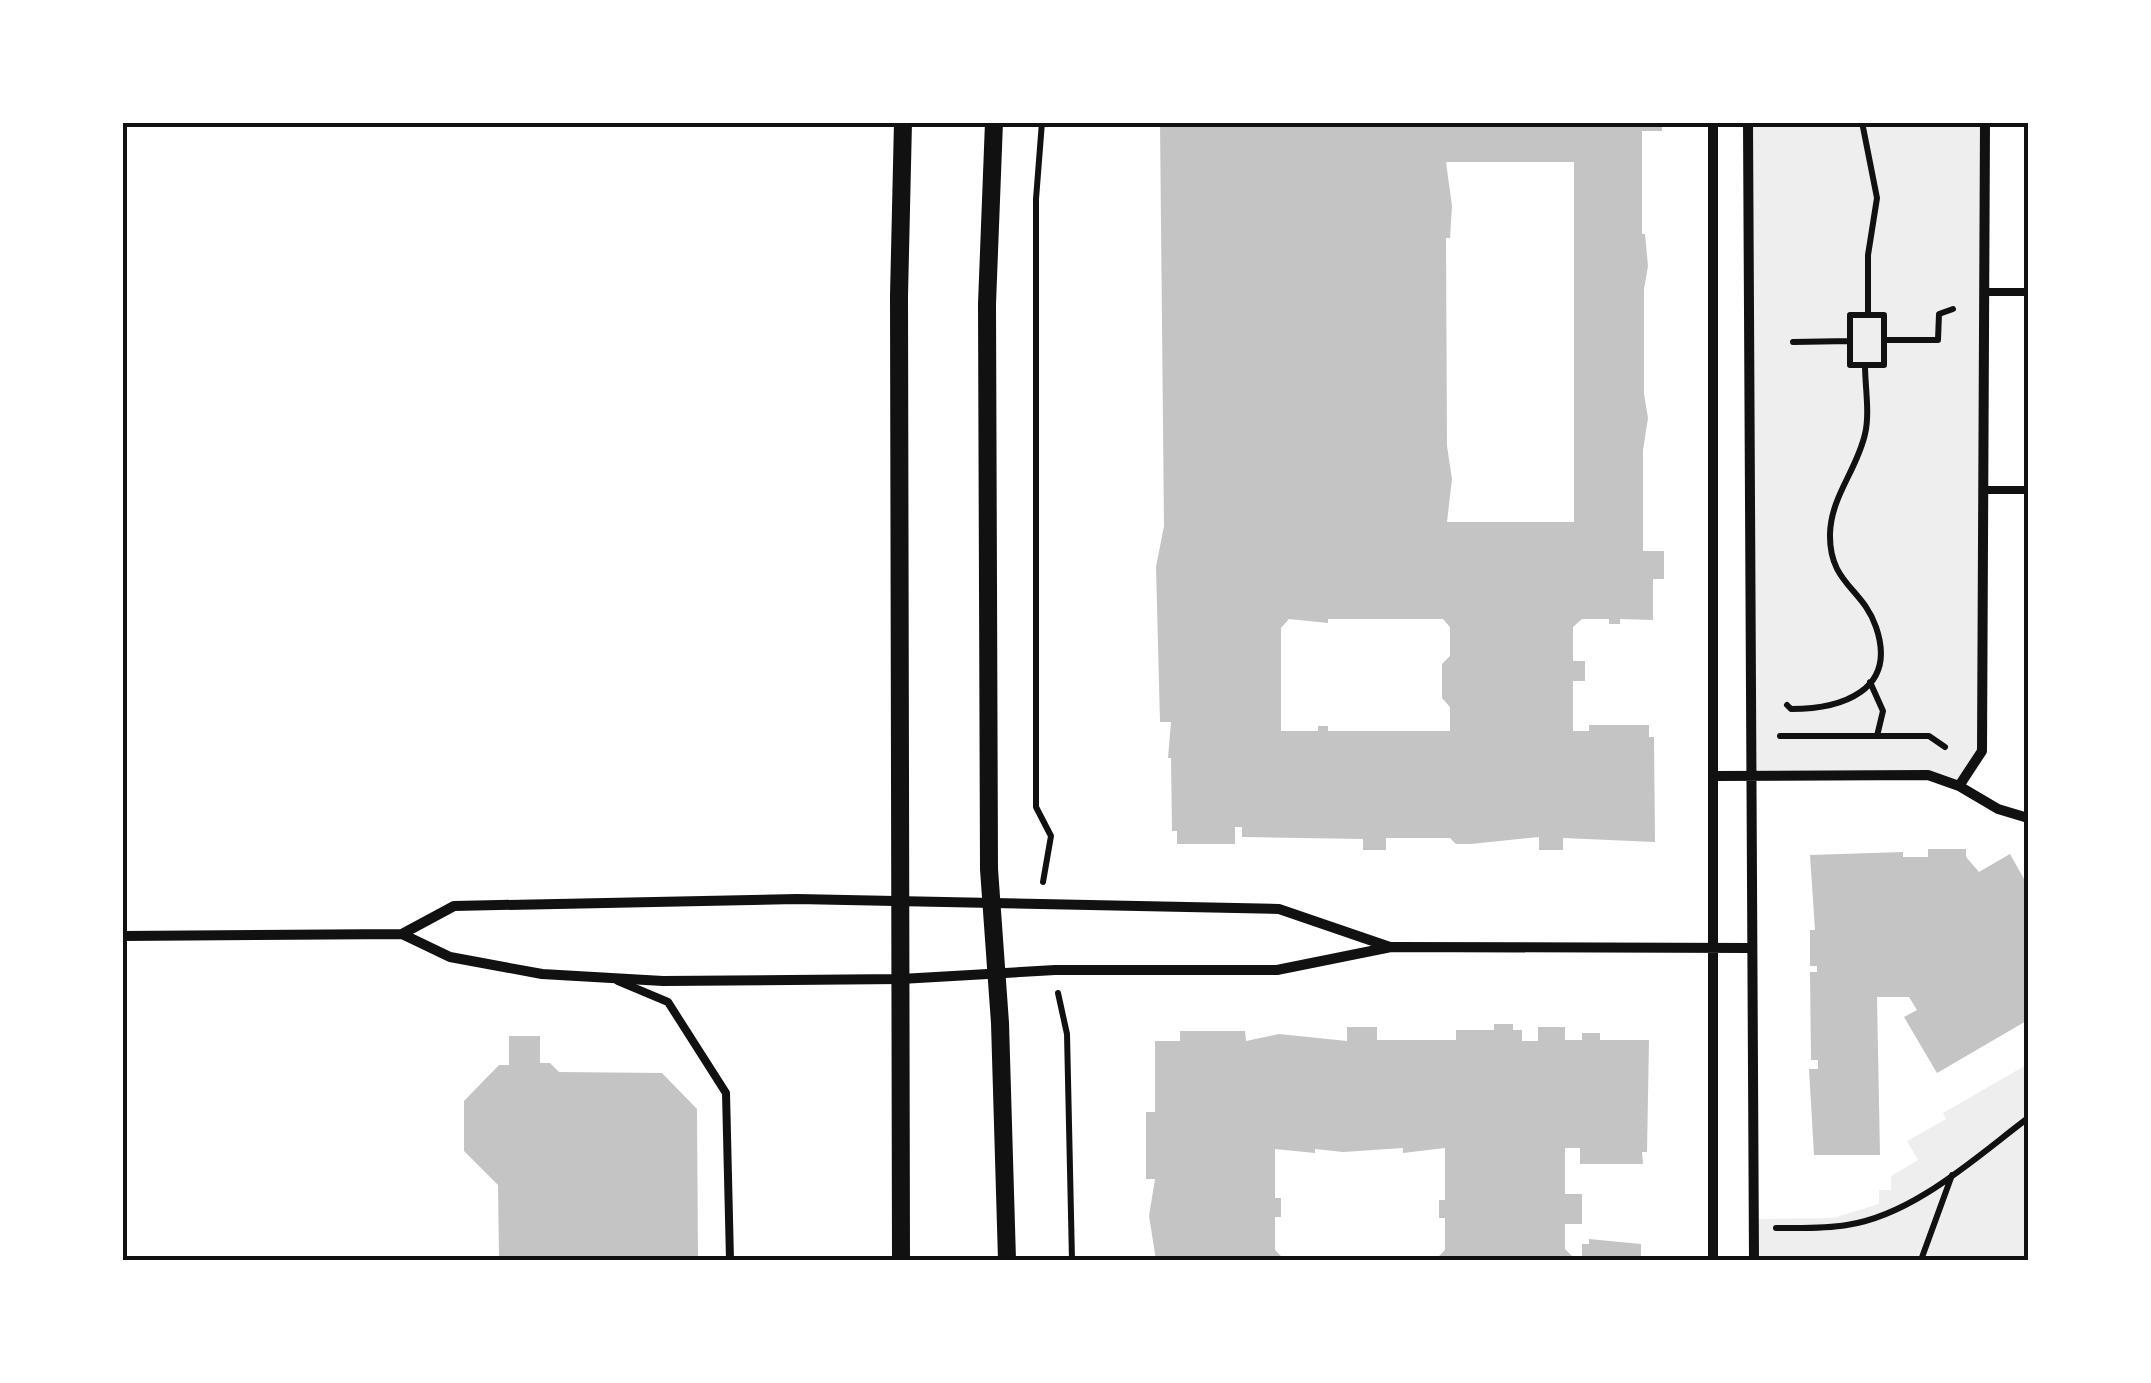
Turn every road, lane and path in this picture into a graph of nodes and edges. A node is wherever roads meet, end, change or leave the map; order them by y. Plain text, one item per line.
1 (903, 122) edge
2 (994, 122) edge
3 (1042, 122) edge
4 (1713, 122) edge
5 (1748, 122) edge
6 (1862, 122) edge
7 (1985, 122) edge
8 (1985, 292) junction
9 (2028, 292) edge
10 (1953, 309) dead end
11 (1868, 315) junction
12 (1884, 340) junction
13 (1850, 341) junction
14 (1793, 342) dead end
15 (1865, 366) junction
16 (1985, 490) junction
17 (2028, 490) edge
18 (1870, 682) junction
19 (1787, 705) dead end
20 (1780, 736) dead end
21 (1877, 736) junction
22 (1944, 746) dead end
23 (1714, 776) junction
24 (1751, 776) junction
25 (1959, 786) junction
26 (2028, 818) edge
27 (900, 903) junction
28 (991, 905) junction
29 (1046, 906) junction
30 (402, 934) junction
31 (122, 936) edge
32 (1391, 947) junction
33 (1714, 948) junction
34 (1752, 948) junction
35 (1054, 970) junction
36 (996, 973) junction
37 (901, 979) junction
38 (614, 980) junction
39 (2028, 1118) edge
40 (1952, 1174) junction
41 (1754, 1228) junction
42 (730, 1260) edge
43 (901, 1260) edge
44 (1007, 1260) edge
45 (1072, 1260) edge
46 (1713, 1260) edge
47 (1754, 1260) edge
48 (1922, 1260) edge

1 - 27 street
2 - 28 street
3 - 29 path
4 - 23 street
5 - 24 street
6 - 11 path
7 - 8 street
8 - 9 lane
8 - 16 street
10 - 12 path
11 - 12 path
11 - 13 path
12 - 15 path
13 - 14 path
13 - 15 path
15 - 18 path
16 - 17 lane
16 - 25 street
18 - 19 path
18 - 21 path
20 - 21 path
21 - 22 path
23 - 24 street
23 - 33 street
24 - 25 street
24 - 34 street
25 - 26 street
27 - 28 street
27 - 30 street
27 - 37 street
28 - 29 street
28 - 36 street
29 - 32 street
30 - 31 street
30 - 38 street
32 - 33 street
32 - 35 street
33 - 34 street
33 - 46 street
34 - 41 street
35 - 36 street
35 - 45 path
36 - 37 street
36 - 44 street
37 - 38 street
37 - 43 street
38 - 42 lane
39 - 40 path
40 - 41 path
40 - 48 path
41 - 47 street

